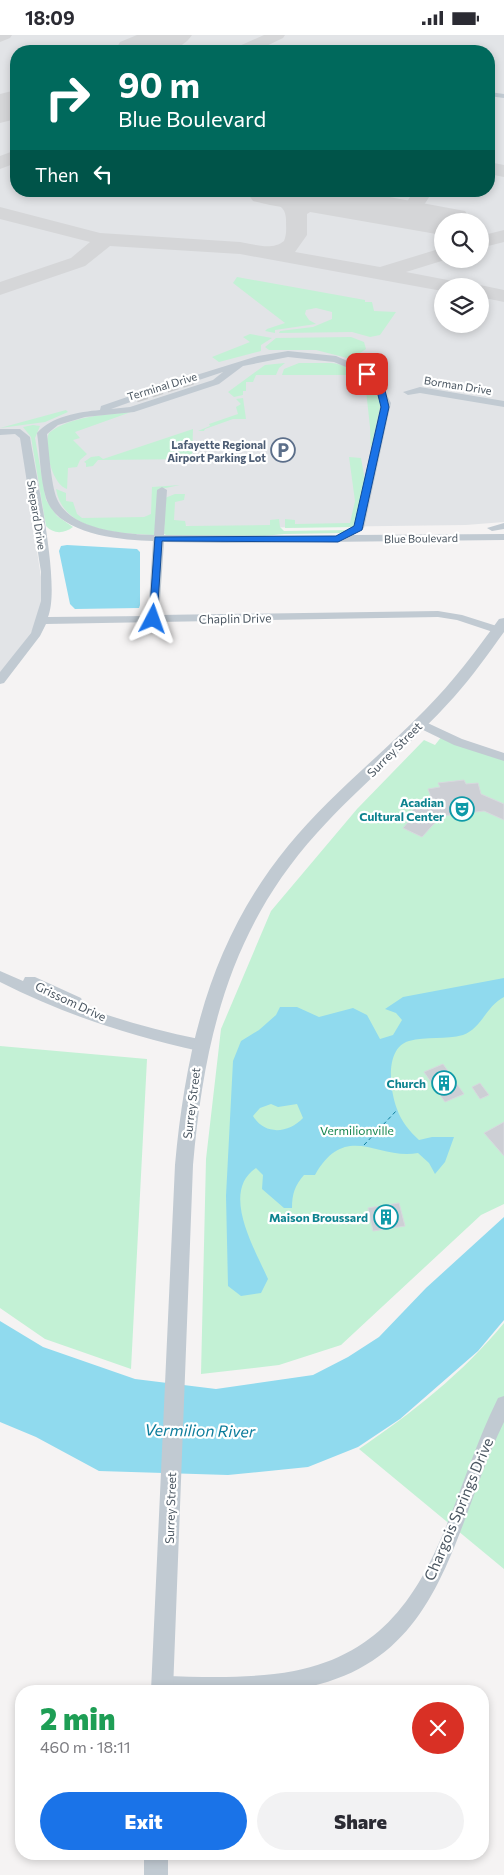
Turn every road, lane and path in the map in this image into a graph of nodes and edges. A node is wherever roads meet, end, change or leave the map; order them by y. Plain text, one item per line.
1 (240, 364) junction
2 (193, 379) tunnel mouth
3 (408, 392) dead end
4 (136, 397) tunnel mouth
5 (504, 405) edge
6 (84, 414) junction
7 (0, 432) edge
8 (162, 491) dead end
9 (358, 528) junction
10 (504, 528) edge
11 (504, 537) edge
12 (158, 539) junction
13 (338, 539) junction
14 (153, 619) junction
15 (42, 621) junction
16 (501, 626) edge
17 (0, 680) edge
18 (419, 723) junction
19 (504, 757) edge
20 (0, 974) edge
21 (199, 1045) junction
22 (504, 1404) edge
23 (162, 1685) edge
24 (235, 1685) edge
25 (156, 1860) edge
26 (156, 1875) edge

1 - 2 street, Terminal Drive
1 - 6 street, Terminal Drive
1 - 9 street, Terminal Drive
3 - 5 street, Borman Drive
4 - 6 street, Terminal Drive
6 - 12 street, Terminal Drive
7 - 15 street, Shepard Drive
8 - 12 street
9 - 10 street, Blue Boulevard
9 - 13 street
11 - 13 street, Blue Boulevard
12 - 13 street, Blue Boulevard
12 - 14 street
14 - 15 street, Chaplin Drive
14 - 16 street, Chaplin Drive
15 - 17 street
16 - 18 street, Surrey Street
18 - 19 street
18 - 21 street, Surrey Street
20 - 21 street, Grissom Drive
21 - 23 street, Surrey Street
22 - 24 street, Chargois Springs Drive
25 - 26 street

